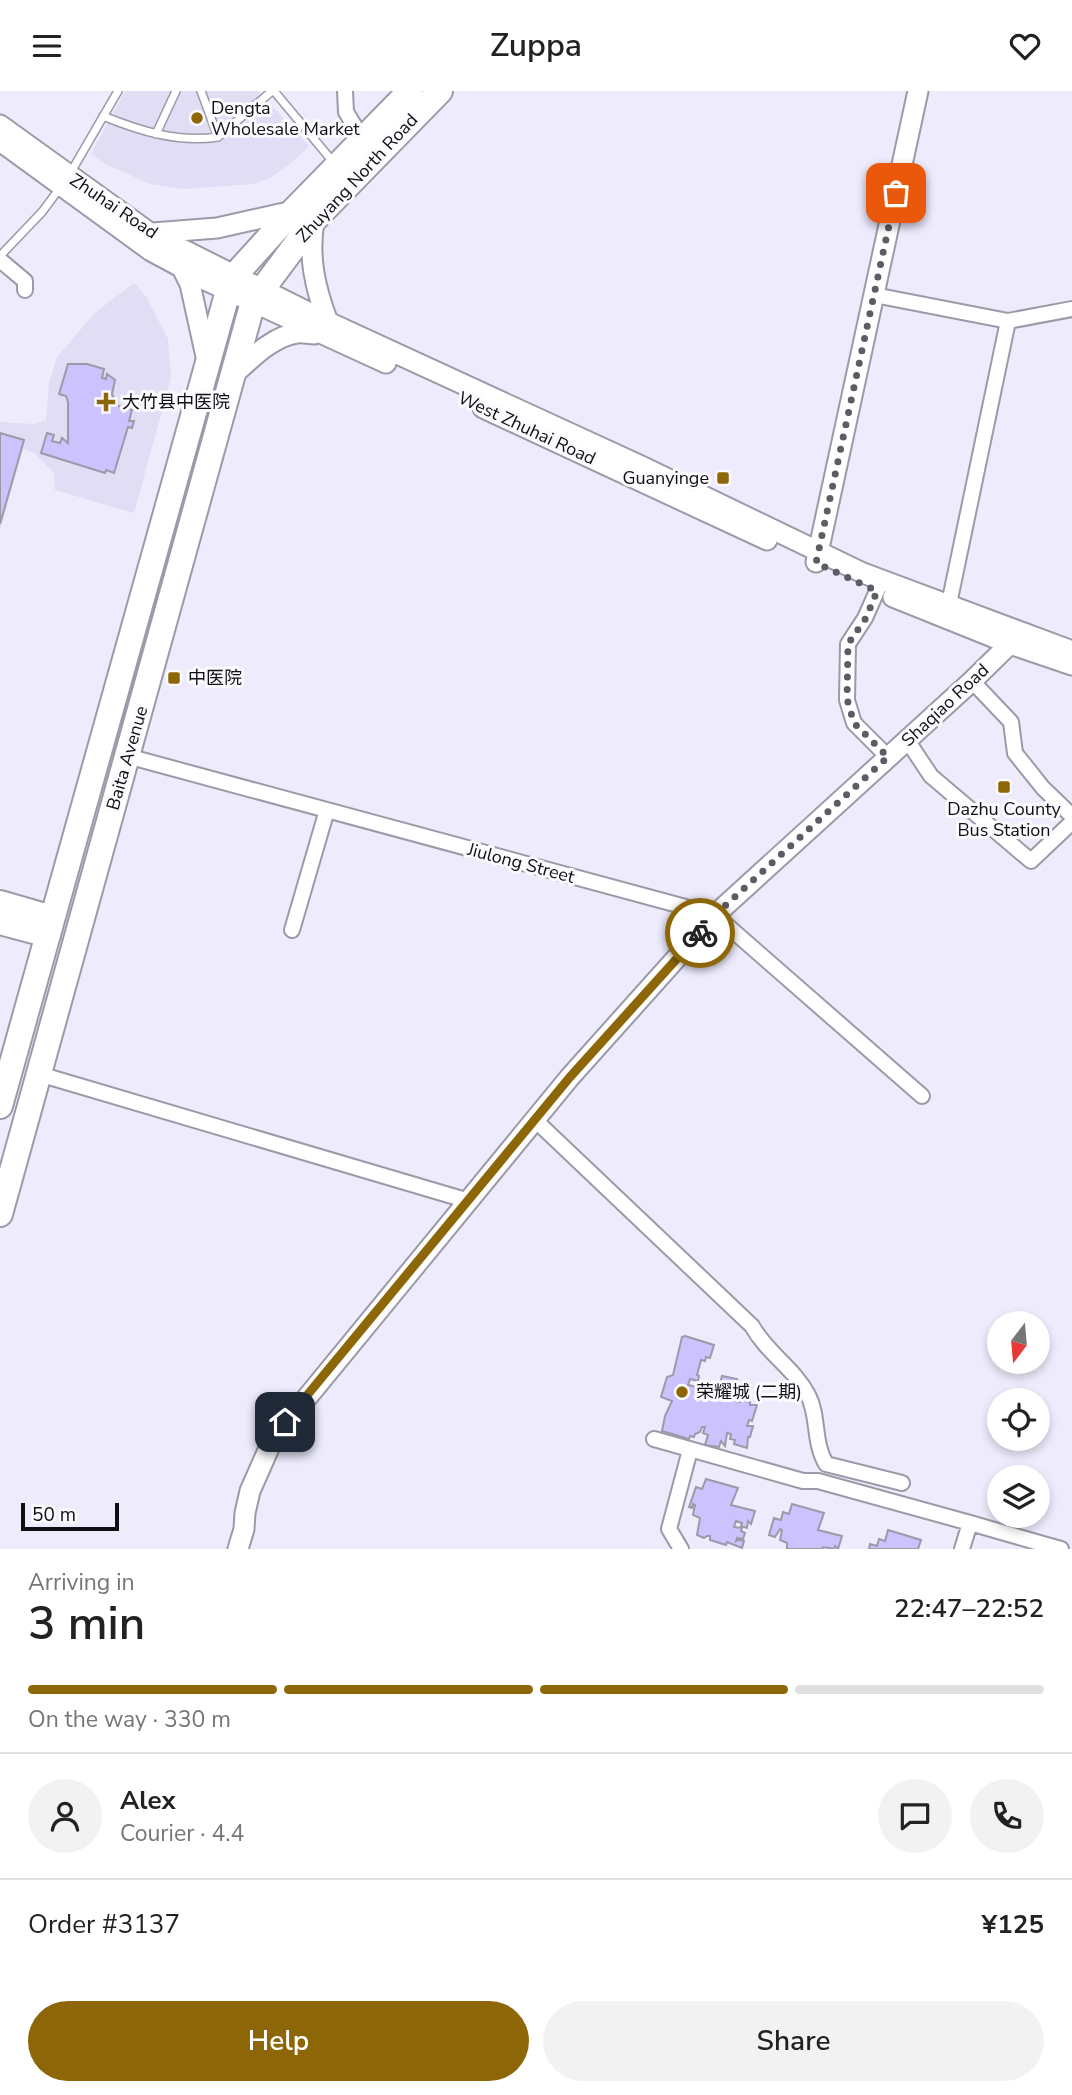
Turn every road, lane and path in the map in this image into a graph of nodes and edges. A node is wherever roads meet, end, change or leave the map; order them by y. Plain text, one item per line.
1 (118, 91) edge
2 (176, 91) edge
3 (201, 91) edge
4 (273, 91) edge
5 (345, 91) edge
6 (410, 91) edge
7 (440, 91) edge
8 (918, 91) edge
9 (103, 116) junction
10 (0, 125) edge
11 (156, 134) junction
12 (218, 137) junction
13 (363, 140) junction
14 (0, 141) edge
15 (337, 167) junction
16 (65, 181) junction
17 (304, 216) junction
18 (150, 233) junction
19 (0, 258) edge
20 (182, 268) junction
21 (232, 283) junction
22 (24, 290) dead end
23 (258, 295) junction
24 (874, 295) junction
25 (1072, 309) edge
26 (1007, 321) junction
27 (325, 328) junction
28 (207, 364) junction
29 (234, 374) junction
30 (818, 557) junction
31 (877, 591) junction
32 (949, 604) junction
33 (1015, 639) junction
34 (1071, 654) edge
35 (972, 681) junction
36 (907, 740) junction
37 (127, 756) junction
38 (888, 757) junction
39 (327, 810) junction
40 (1072, 815) edge
41 (1072, 822) edge
42 (0, 904) edge
43 (715, 915) junction
44 (0, 922) edge
45 (50, 926) junction
46 (292, 930) dead end
47 (39, 1074) junction
48 (922, 1096) dead end
49 (0, 1106) edge
50 (535, 1121) junction
51 (469, 1201) junction
52 (0, 1214) edge
53 (654, 1439) dead end
54 (690, 1450) junction
55 (902, 1483) dead end
56 (970, 1523) junction
57 (1042, 1546) edge
58 (238, 1549) edge
59 (681, 1549) edge
60 (962, 1549) edge
61 (1061, 1549) edge

1 - 9 lane
2 - 11 lane
3 - 12 lane
4 - 12 lane
4 - 15 lane
5 - 13 street
6 - 13 highway, Zhuyang North Road
7 - 17 highway, Zhuyang North Road
8 - 24 street
9 - 11 lane
9 - 16 lane
10 - 16 street, Zhuhai Road
11 - 12 lane
13 - 15 highway, Zhuyang North Road
14 - 16 street, Zhuhai Road
15 - 17 highway, Zhuyang North Road
16 - 18 street, Zhuhai Road
16 - 19 lane
16 - 20 street, Zhuhai Road
17 - 18 street
17 - 21 highway, Zhuyang North Road
17 - 23 highway, Zhuyang North Road
17 - 27 street
18 - 21 street, Zhuhai Road
19 - 22 street
20 - 21 street, Zhuhai Road
20 - 28 street
21 - 23 street, West Zhuhai Road
21 - 28 highway, Baita Avenue
23 - 27 street, West Zhuhai Road
23 - 29 highway, Baita Avenue
24 - 26 street
24 - 30 street
25 - 26 street
26 - 32 street
27 - 29 street
27 - 30 street, West Zhuhai Road
28 - 45 highway, Baita Avenue
29 - 37 highway, Baita Avenue
30 - 31 street, West Zhuhai Road
30 - 32 street, West Zhuhai Road
31 - 33 street, West Zhuhai Road
31 - 38 street
32 - 33 street, West Zhuhai Road
33 - 34 street, West Zhuhai Road
33 - 34 street, West Zhuhai Road
33 - 35 street, Shaqiao Road
35 - 36 street, Shaqiao Road
35 - 40 street
36 - 38 street, Shaqiao Road
36 - 41 street
37 - 39 street, Jiulong Street
37 - 47 highway, Baita Avenue
38 - 43 street, Shaqiao Road
39 - 43 street, Jiulong Street
39 - 46 street
42 - 45 highway
43 - 48 street
43 - 50 street, Shaqiao Road
44 - 45 highway
45 - 49 highway, Baita Avenue
47 - 51 street
47 - 52 highway, Baita Avenue
50 - 51 street, Shaqiao Road
50 - 55 street
51 - 58 street, Shaqiao Road
53 - 54 street
54 - 56 street
54 - 59 street
56 - 57 street
56 - 60 street
57 - 61 street

